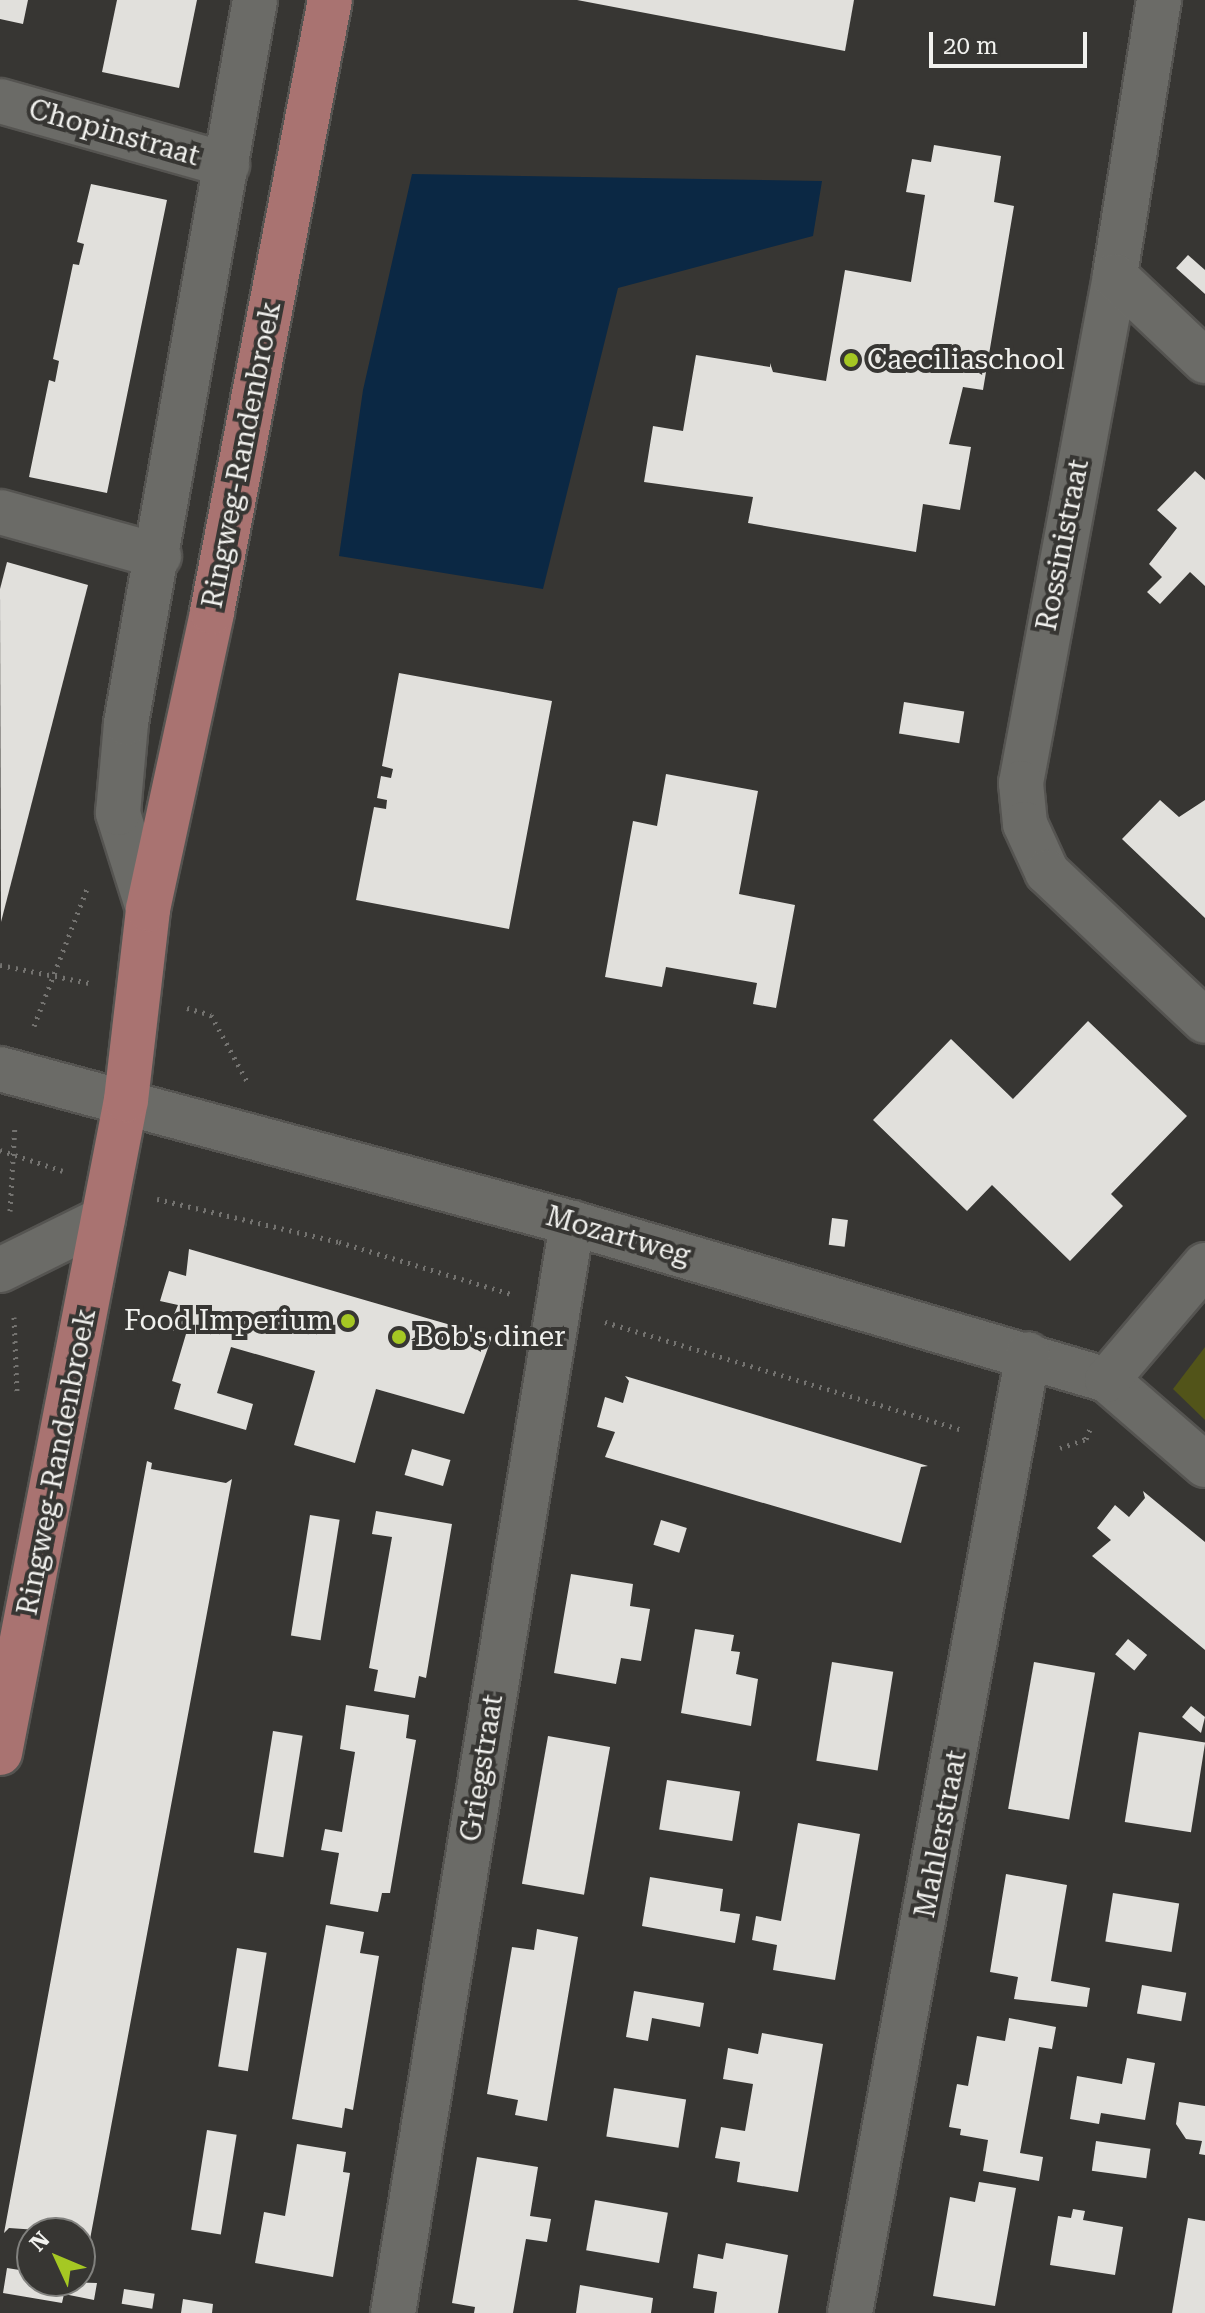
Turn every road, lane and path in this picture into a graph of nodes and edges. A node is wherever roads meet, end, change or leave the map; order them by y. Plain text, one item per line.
1 (255, 0) edge
2 (330, 0) edge
3 (1159, 0) edge
4 (0, 101) edge
5 (227, 165) junction
6 (1115, 276) junction
7 (1205, 361) edge
8 (0, 512) edge
9 (159, 556) junction
10 (148, 909) junction
11 (1205, 1021) edge
12 (0, 1069) edge
13 (126, 1100) junction
14 (103, 1219) junction
15 (572, 1223) junction
16 (1205, 1265) edge
17 (0, 1270) edge
18 (1028, 1354) junction
19 (1107, 1380) junction
20 (1205, 1465) edge
21 (0, 1753) edge
22 (393, 2313) edge
23 (850, 2313) edge

1 - 5 street, Ringweg-Randenbroek
2 - 10 main road, Ringweg-Randenbroek
3 - 6 street, Rossinistraat
4 - 5 street, Chopinstraat
5 - 9 street, Ringweg-Randenbroek
6 - 7 street
6 - 11 street, Rossinistraat
8 - 9 street
9 - 10 street, Ringweg-Randenbroek
10 - 13 main road, Ringweg-Randenbroek
12 - 13 street, Mozartweg
13 - 14 main road, Ringweg-Randenbroek
13 - 15 street, Mozartweg
14 - 17 street
14 - 21 main road, Ringweg-Randenbroek
15 - 18 street, Mozartweg
15 - 22 street, Griegstraat
16 - 19 street
18 - 19 street, Mozartweg
18 - 23 street, Mahlerstraat
19 - 20 street, Mozartweg

